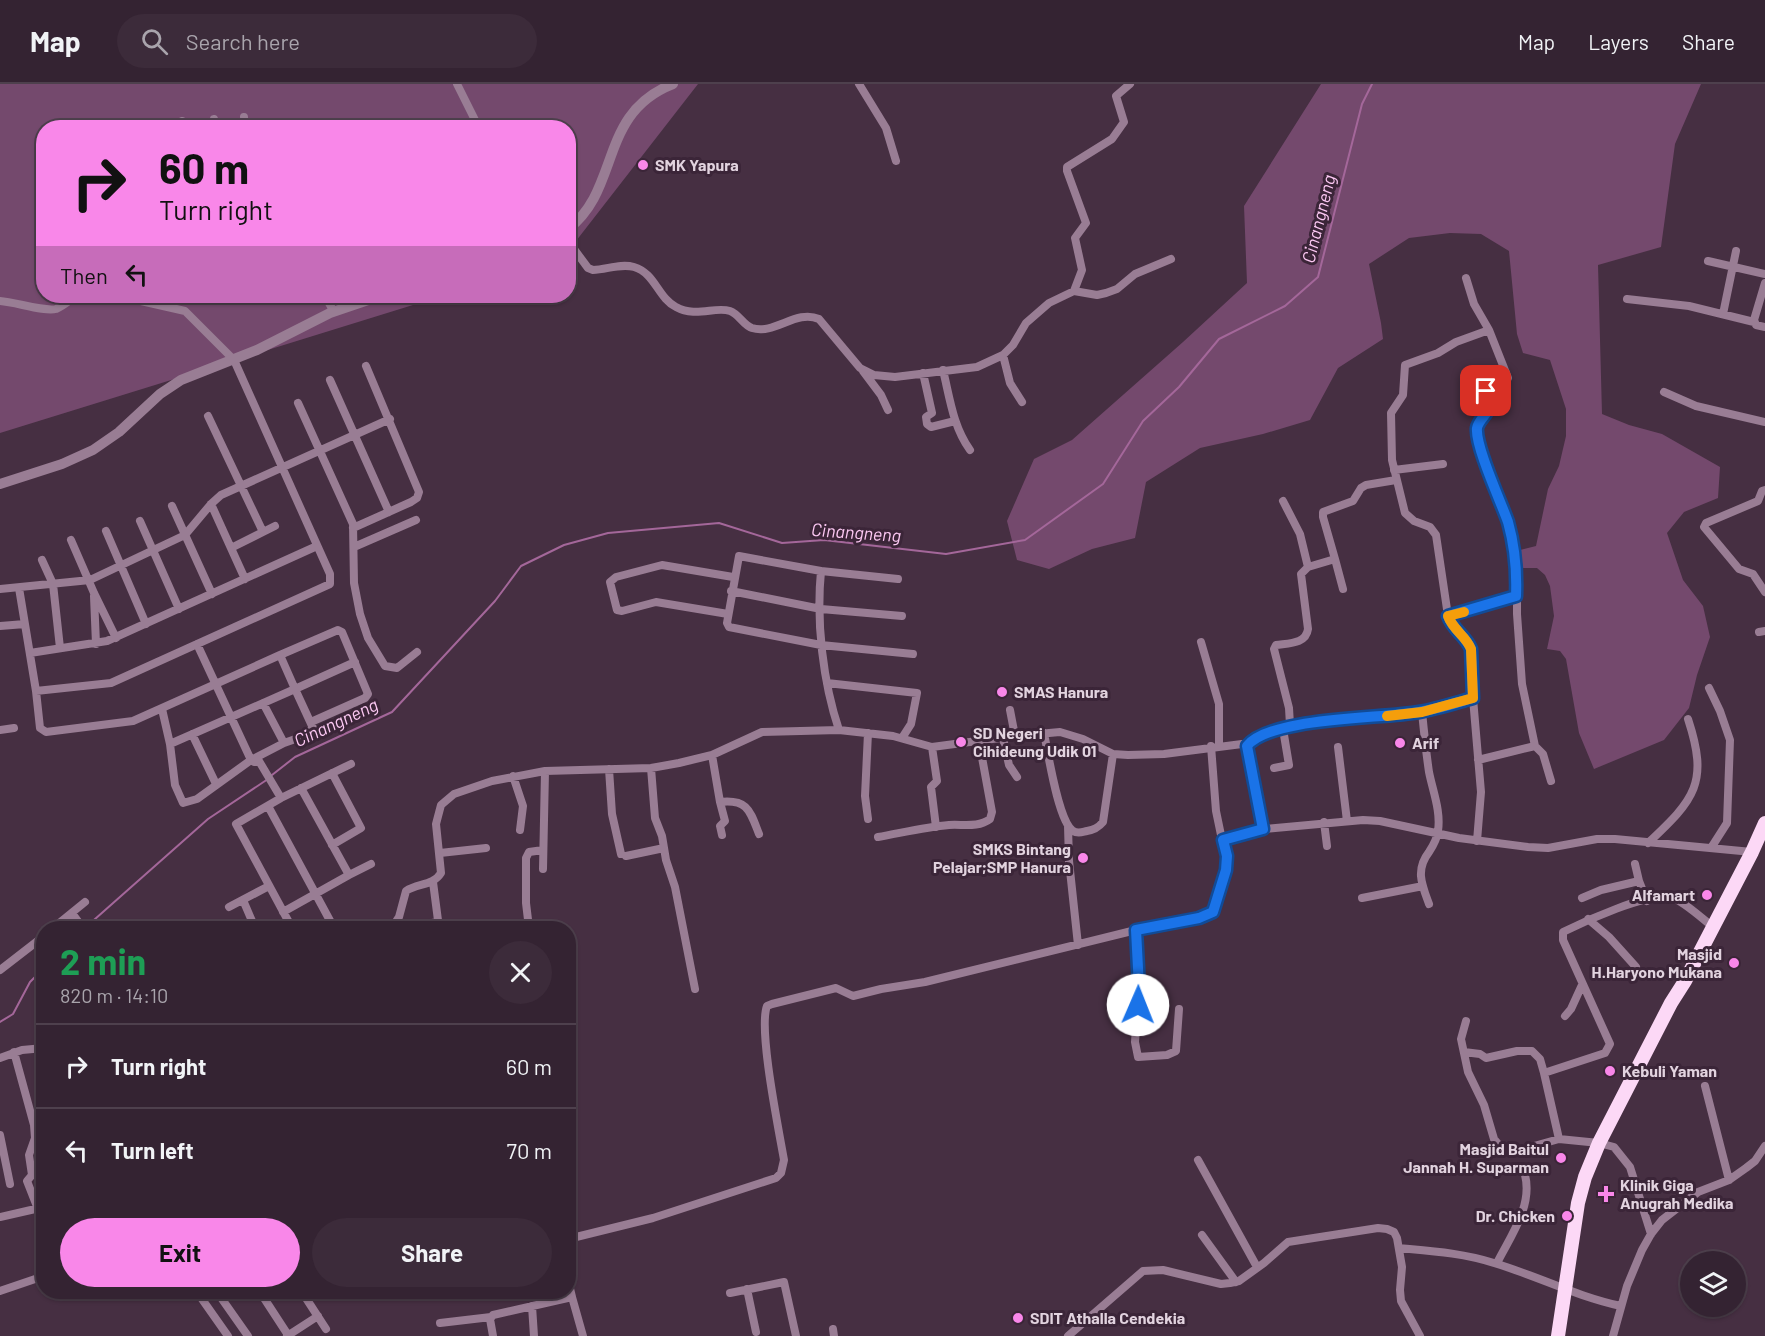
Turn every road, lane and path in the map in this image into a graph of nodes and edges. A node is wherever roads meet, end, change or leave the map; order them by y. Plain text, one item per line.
1 (457, 84) edge
2 (673, 84) edge
3 (859, 84) edge
4 (1130, 84) edge
5 (244, 117) dead end
6 (244, 120) edge
7 (476, 120) edge
8 (896, 161) dead end
9 (576, 221) edge
10 (1736, 251) dead end
11 (576, 252) edge
12 (1171, 259) dead end
13 (1708, 261) dead end
14 (1732, 266) junction
15 (1765, 274) edge
16 (1467, 278) dead end
17 (1765, 283) edge
18 (1074, 291) junction
19 (1627, 299) dead end
20 (0, 301) edge
21 (65, 303) edge
22 (150, 303) edge
23 (329, 303) edge
24 (360, 303) edge
25 (334, 312) junction
26 (1723, 314) junction
27 (1754, 322) junction
28 (1765, 327) edge
29 (1489, 330) junction
30 (1003, 355) junction
31 (234, 360) junction
32 (366, 366) dead end
33 (860, 368) junction
34 (943, 370) junction
35 (923, 373) junction
36 (330, 380) dead end
37 (1664, 392) dead end
38 (1022, 402) dead end
39 (298, 403) dead end
40 (888, 410) dead end
41 (207, 416) dead end
42 (390, 419) junction
43 (955, 421) junction
44 (1765, 422) edge
45 (356, 434) junction
46 (321, 450) junction
47 (970, 450) dead end
48 (1443, 464) dead end
49 (282, 468) junction
50 (1394, 470) junction
51 (1396, 480) junction
52 (0, 484) edge
53 (242, 486) junction
54 (1765, 490) edge
55 (1283, 501) dead end
56 (211, 504) junction
57 (172, 506) dead end
58 (389, 512) junction
59 (416, 520) dead end
60 (140, 521) dead end
61 (275, 526) dead end
62 (353, 528) junction
63 (106, 531) dead end
64 (262, 532) junction
65 (185, 535) junction
66 (71, 540) dead end
67 (317, 546) junction
68 (354, 547) junction
69 (231, 548) junction
70 (152, 550) junction
71 (1335, 559) junction
72 (42, 560) dead end
73 (120, 564) junction
74 (1308, 567) junction
75 (820, 571) junction
76 (733, 577) junction
77 (245, 579) junction
78 (898, 579) dead end
79 (90, 580) junction
80 (53, 584) junction
81 (19, 588) junction
82 (0, 589) edge
83 (1343, 589) dead end
84 (731, 591) junction
85 (1765, 592) edge
86 (94, 593) junction
87 (212, 594) junction
88 (1516, 596) junction
89 (179, 609) junction
90 (821, 609) junction
91 (728, 614) junction
92 (902, 616) dead end
93 (1448, 616) junction
94 (25, 624) junction
95 (146, 624) junction
96 (0, 626) edge
97 (116, 638) junction
98 (1201, 642) dead end
99 (96, 644) junction
100 (197, 644) junction
101 (821, 645) junction
102 (60, 648) junction
103 (417, 652) dead end
104 (30, 653) junction
105 (913, 654) dead end
106 (280, 655) junction
107 (355, 662) junction
108 (827, 682) junction
109 (215, 684) junction
110 (295, 688) junction
111 (1709, 688) dead end
112 (36, 691) junction
113 (1473, 698) junction
114 (263, 703) junction
115 (162, 709) junction
116 (1010, 710) dead end
117 (1422, 712) junction
118 (230, 717) junction
119 (1688, 719) dead end
120 (311, 722) junction
121 (1287, 727) junction
122 (14, 728) dead end
123 (0, 730) edge
124 (839, 730) junction
125 (868, 733) junction
126 (1044, 733) junction
127 (192, 734) junction
128 (1015, 736) junction
129 (902, 738) junction
130 (1004, 738) junction
131 (979, 741) junction
132 (284, 743) junction
133 (170, 744) junction
134 (1215, 746) junction
135 (1247, 746) junction
136 (1534, 746) junction
137 (932, 747) junction
138 (1338, 747) dead end
139 (1113, 754) junction
140 (712, 755) junction
141 (251, 760) junction
142 (1478, 760) junction
143 (351, 764) dead end
144 (651, 768) junction
145 (1274, 768) dead end
146 (609, 769) junction
147 (545, 771) junction
148 (332, 773) junction
149 (513, 776) junction
150 (1017, 777) dead end
151 (1551, 781) dead end
152 (216, 784) junction
153 (301, 788) junction
154 (281, 798) junction
155 (720, 802) junction
156 (268, 806) junction
157 (868, 819) dead end
158 (1347, 820) junction
159 (1324, 822) junction
160 (1765, 823) edge
161 (1068, 825) junction
162 (936, 827) junction
163 (1263, 829) junction
164 (520, 830) dead end
165 (1438, 833) junction
166 (759, 834) dead end
167 (722, 835) dead end
168 (878, 837) dead end
169 (1223, 840) junction
170 (1477, 841) junction
171 (1648, 843) junction
172 (332, 845) junction
173 (1327, 846) dead end
174 (486, 848) dead end
175 (664, 848) junction
176 (1711, 848) junction
177 (543, 850) junction
178 (1757, 850) edge
179 (440, 853) junction
180 (371, 864) dead end
181 (1635, 864) dead end
182 (543, 869) dead end
183 (349, 875) junction
184 (1639, 881) junction
185 (433, 882) junction
186 (269, 886) junction
187 (1423, 886) junction
188 (315, 893) junction
189 (1362, 898) dead end
190 (1582, 898) dead end
191 (243, 900) junction
192 (1647, 900) junction
193 (85, 902) dead end
194 (1429, 904) dead end
195 (229, 907) dead end
196 (283, 912) junction
197 (72, 913) junction
198 (1588, 919) junction
199 (62, 921) edge
200 (78, 921) edge
201 (252, 921) edge
202 (288, 921) edge
203 (330, 921) edge
204 (396, 921) edge
205 (438, 921) edge
206 (528, 921) edge
207 (1713, 927) junction
208 (1136, 930) junction
209 (36, 942) edge
210 (1078, 945) junction
211 (1636, 967) dead end
212 (0, 970) edge
213 (1582, 985) junction
214 (696, 989) dead end
215 (1179, 1009) dead end
216 (1565, 1016) dead end
217 (1466, 1021) dead end
218 (36, 1049) edge
219 (14, 1052) junction
220 (1464, 1052) junction
221 (0, 1058) edge
222 (1544, 1072) junction
223 (1705, 1086) dead end
224 (0, 1135) edge
225 (1558, 1139) junction
226 (1599, 1143) junction
227 (1765, 1146) edge
228 (1198, 1161) dead end
229 (1525, 1175) dead end
230 (1729, 1180) junction
231 (10, 1184) dead end
232 (36, 1198) edge
233 (36, 1209) edge
234 (0, 1217) edge
235 (1651, 1234) junction
236 (1202, 1235) dead end
237 (576, 1237) edge
238 (1399, 1248) junction
239 (1497, 1263) junction
240 (1257, 1267) junction
241 (36, 1279) edge
242 (1236, 1282) junction
243 (747, 1289) junction
244 (1566, 1290) junction
245 (0, 1291) edge
246 (730, 1293) dead end
247 (202, 1299) edge
248 (222, 1299) edge
249 (265, 1299) edge
250 (307, 1299) edge
251 (563, 1299) edge
252 (573, 1299) edge
253 (532, 1306) junction
254 (1621, 1306) junction
255 (318, 1316) junction
256 (491, 1317) junction
257 (440, 1323) dead end
258 (326, 1329) dead end
259 (756, 1332) dead end
260 (288, 1335) edge
261 (228, 1336) edge
262 (248, 1336) edge
263 (493, 1336) edge
264 (534, 1336) edge
265 (583, 1336) edge
266 (796, 1336) edge
267 (1068, 1336) edge
268 (1420, 1336) edge
269 (1558, 1336) edge
270 (1613, 1336) edge

1 - 7 street
2 - 9 street
3 - 8 street
4 - 18 street
5 - 6 street
10 - 14 street
11 - 33 street
12 - 18 street
13 - 14 street
14 - 15 street
14 - 26 street
16 - 29 street
17 - 27 street
18 - 30 street
19 - 26 street
20 - 21 street
22 - 31 street
23 - 25 street
24 - 25 street
25 - 31 street
26 - 27 street
27 - 28 street
29 - 50 street
29 - 88 street
30 - 34 street
30 - 38 street
31 - 49 street
31 - 52 street
32 - 42 street
33 - 35 street
33 - 40 street
34 - 35 street
34 - 43 street
35 - 43 street
36 - 45 street
37 - 44 street
39 - 46 street
41 - 53 street
42 - 45 street
42 - 58 street
43 - 47 street
45 - 46 street
45 - 58 street
46 - 49 street
46 - 62 street
48 - 50 street
49 - 53 street
49 - 67 street
50 - 51 street
51 - 71 street
51 - 93 street
53 - 56 street
53 - 64 street
54 - 85 street
55 - 74 street
56 - 65 street
56 - 69 street
57 - 65 street
58 - 62 street
59 - 68 street
60 - 70 street
61 - 64 street
62 - 68 street
63 - 73 street
64 - 69 street
65 - 70 street
65 - 87 street
66 - 79 street
67 - 77 street
67 - 100 street
68 - 103 street
69 - 77 street
70 - 73 street
70 - 89 street
71 - 74 street
71 - 83 street
72 - 80 street
73 - 79 street
73 - 95 street
74 - 121 street
75 - 76 street
75 - 78 street
75 - 90 street
76 - 84 street
76 - 91 street
77 - 87 street
79 - 80 street
79 - 86 street
80 - 81 street
80 - 102 street
81 - 82 street
81 - 94 street
84 - 90 street
84 - 91 street
86 - 97 street
86 - 99 street
87 - 89 street
88 - 93 street
88 - 136 street
89 - 95 street
90 - 92 street
90 - 101 street
91 - 101 street
93 - 113 street
94 - 96 street
94 - 104 street
95 - 97 street
97 - 99 street
98 - 134 street
99 - 102 street
100 - 109 street
100 - 112 street
101 - 105 street
101 - 108 street
102 - 104 street
104 - 112 street
106 - 107 street
106 - 109 street
106 - 110 street
107 - 110 street
107 - 120 street
108 - 124 street
108 - 129 street
109 - 115 street
109 - 118 street
110 - 114 street
110 - 120 street
111 - 176 street
112 - 115 street
113 - 117 street
113 - 142 street
114 - 118 street
114 - 132 street
115 - 133 street
116 - 128 street
117 - 121 street
117 - 165 street
118 - 127 street
118 - 141 street
119 - 171 street
120 - 132 street
121 - 135 street
121 - 145 street
122 - 123 street
124 - 125 street
124 - 140 street
125 - 129 street
125 - 157 street
126 - 128 street
126 - 139 street
126 - 161 street
127 - 133 street
127 - 152 street
128 - 130 street
129 - 137 street
130 - 131 street
130 - 150 street
131 - 137 street
131 - 162 street
132 - 141 street
133 - 152 street
134 - 135 street
134 - 139 street
134 - 169 street
135 - 163 street
136 - 142 street
136 - 151 street
137 - 162 street
138 - 158 street
139 - 161 street
140 - 144 street
140 - 155 street
141 - 152 street
141 - 154 street
142 - 170 street
143 - 148 street
144 - 146 street
144 - 175 street
146 - 147 street
146 - 175 street
147 - 149 street
147 - 177 street
148 - 153 street
148 - 172 street
149 - 164 street
149 - 179 street
153 - 154 street
153 - 172 street
154 - 156 street
155 - 166 street
155 - 167 street
156 - 186 street
156 - 188 street
158 - 159 street
158 - 165 street
159 - 163 street
159 - 173 street
160 - 178 highway
161 - 210 street
162 - 168 street
163 - 169 street
165 - 170 street
165 - 187 street
169 - 208 street
170 - 171 street
171 - 176 street
172 - 183 street
174 - 179 street
175 - 214 street
176 - 178 street
177 - 182 street
177 - 206 street
178 - 207 highway
179 - 185 street
180 - 183 street
181 - 184 street
183 - 188 street
184 - 190 street
184 - 192 street
185 - 204 street
185 - 205 street
186 - 191 street
186 - 196 street
187 - 189 street
187 - 194 street
188 - 196 street
188 - 203 street
191 - 195 street
191 - 201 street
192 - 198 street
192 - 207 street
193 - 197 street
196 - 202 street
197 - 199 street
197 - 200 street
198 - 211 street
198 - 213 street
207 - 226 highway
208 - 210 street
208 - 215 street
209 - 212 street
210 - 237 street
213 - 216 street
213 - 222 street
217 - 220 street
218 - 219 street
219 - 221 street
219 - 232 street
220 - 222 street
220 - 225 street
222 - 225 street
223 - 230 street
224 - 231 street
225 - 226 street
226 - 235 street
226 - 244 highway
227 - 230 street
228 - 240 street
229 - 239 street
230 - 235 street
233 - 234 street
235 - 254 street
236 - 242 street
238 - 239 street
238 - 240 street
238 - 268 street
239 - 244 street
240 - 242 street
241 - 245 street
242 - 267 street
243 - 246 street
243 - 259 street
243 - 266 street
244 - 254 street
244 - 269 highway
247 - 261 street
248 - 262 street
249 - 260 street
250 - 255 street
251 - 253 street
252 - 265 street
253 - 256 street
253 - 264 street
254 - 270 street
255 - 258 street
255 - 260 street
256 - 257 street
256 - 263 street

